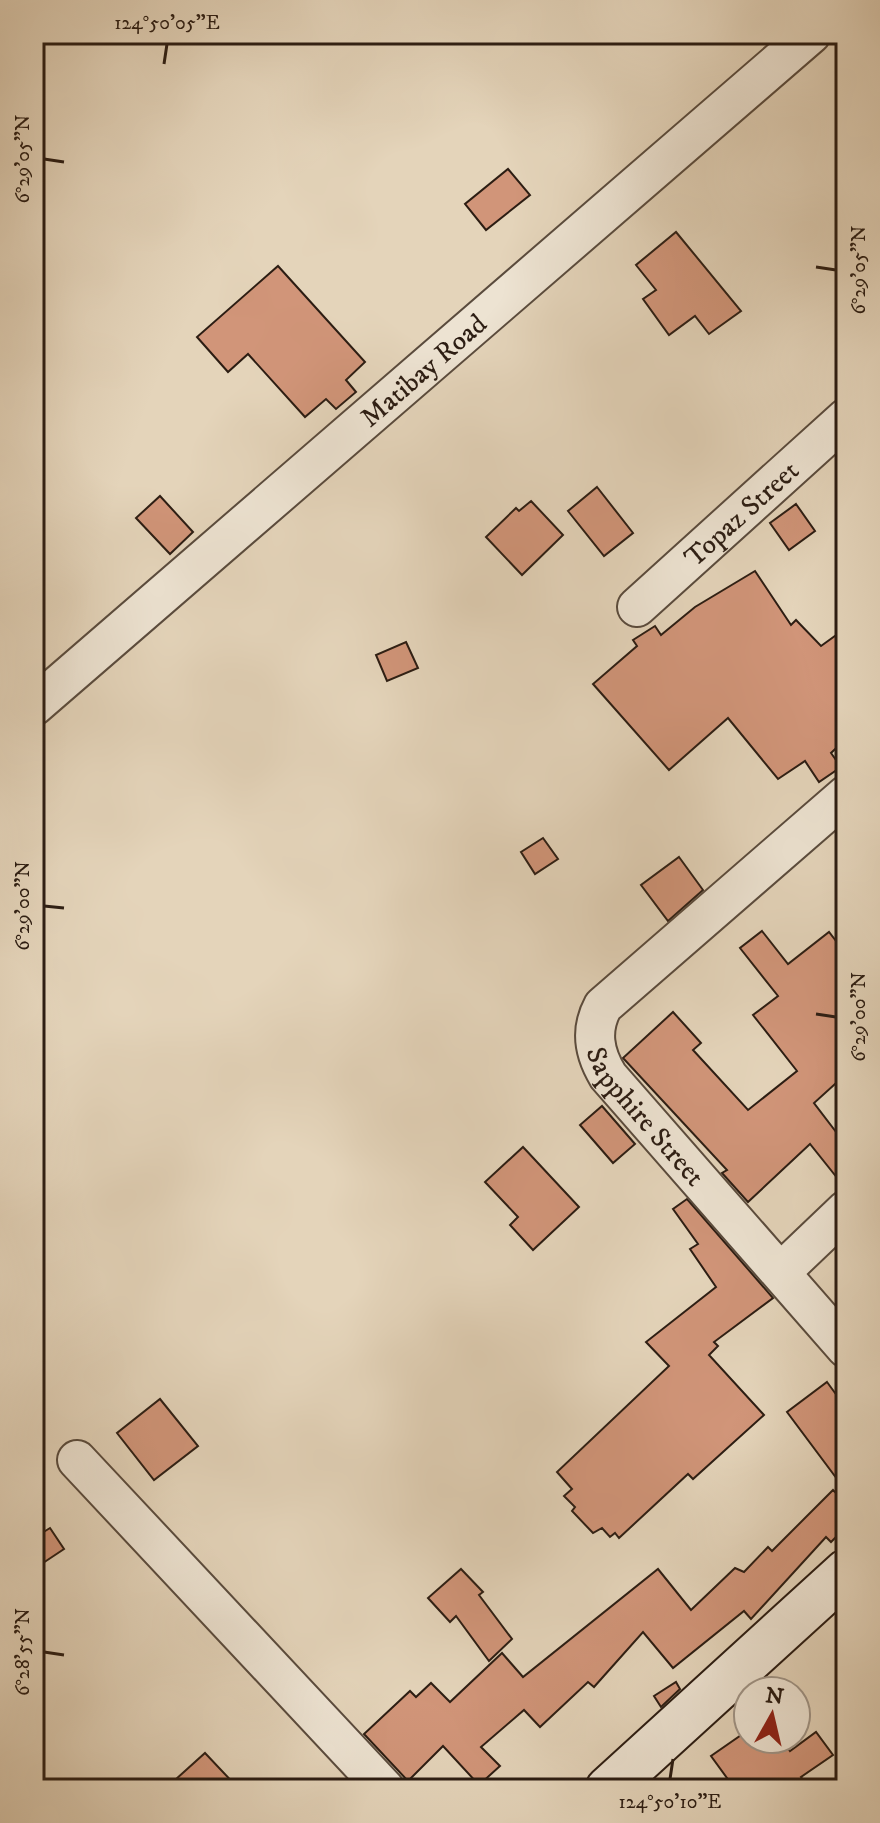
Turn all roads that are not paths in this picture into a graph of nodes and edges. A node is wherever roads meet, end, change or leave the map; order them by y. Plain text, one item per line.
1 (811, 34) edge
2 (846, 418) edge
3 (637, 607) dead end
4 (39, 691) edge
5 (846, 795) edge
6 (846, 1210) edge
7 (781, 1272) junction
8 (846, 1348) edge
9 (77, 1460) dead end
10 (846, 1572) edge
11 (385, 1789) edge
12 (608, 1789) edge

1 - 4 street, Matibay Road
2 - 3 street, Topaz Street
5 - 7 street, Sapphire Street
6 - 7 street
7 - 8 street, Sapphire Street
9 - 11 street
10 - 12 street

